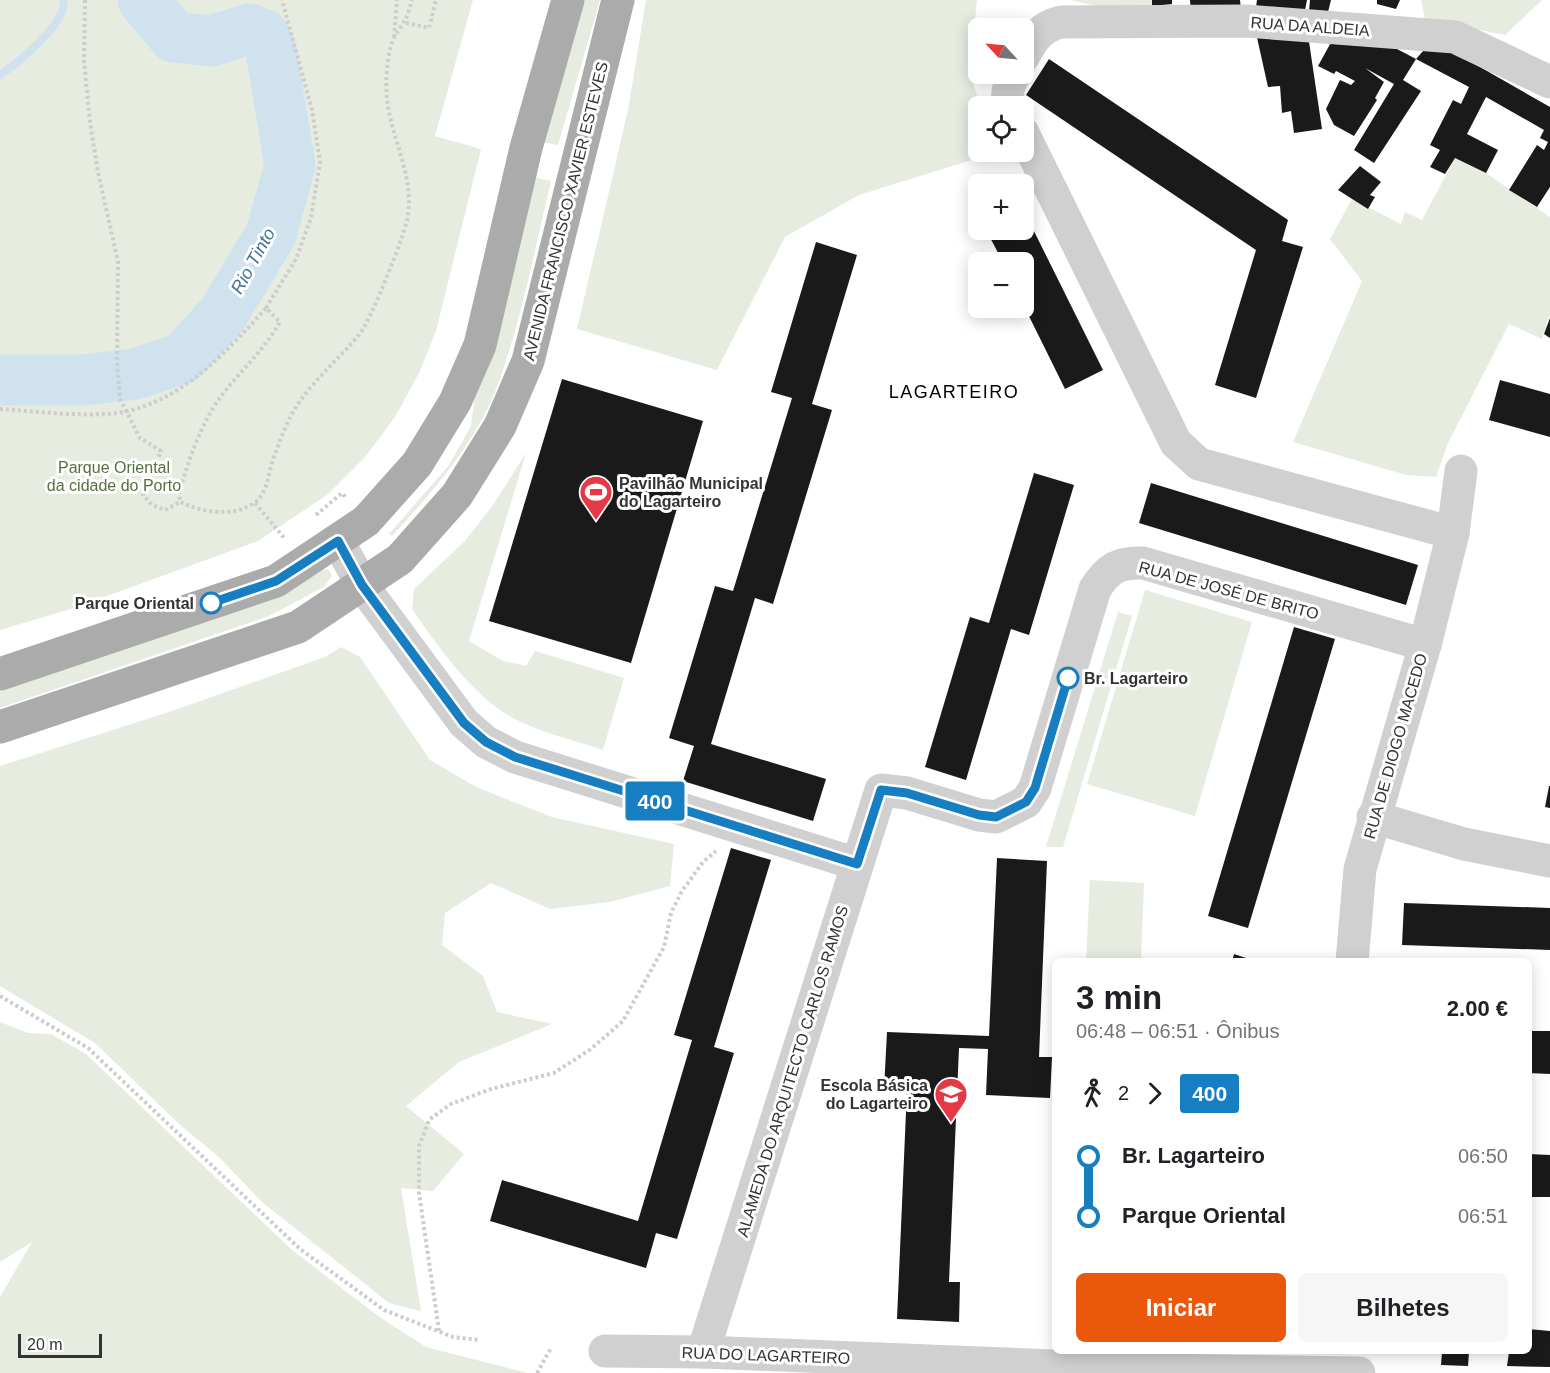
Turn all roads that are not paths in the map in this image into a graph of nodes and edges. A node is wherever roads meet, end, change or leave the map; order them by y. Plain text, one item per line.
1 (568, 0) edge
2 (618, 0) edge
3 (1247, 10) edge
4 (1034, 36) edge
5 (1550, 82) edge
6 (1034, 156) edge
7 (1461, 471) dead end
8 (1453, 533) junction
9 (338, 541) junction
10 (362, 585) junction
11 (1425, 645) junction
12 (0, 674) edge
13 (0, 727) edge
14 (881, 790) joint
15 (1373, 818) junction
16 (1550, 861) edge
17 (857, 864) junction
18 (1352, 958) edge
19 (605, 1351) dead end
20 (703, 1352) junction
21 (1341, 1365) edge
22 (1158, 1372) edge

1 - 9 main road
2 - 10 main road, AVENIDA FRANCISCO XAVIER ESTEVES
3 - 4 street, RUA DA ALDEIA
3 - 5 street, RUA DA ALDEIA
6 - 8 street
7 - 8 street, RUA DE DIOGO MACEDO
8 - 11 street, RUA DE DIOGO MACEDO
9 - 10 street
9 - 12 main road
10 - 13 main road, AVENIDA FRANCISCO XAVIER ESTEVES
10 - 17 street
11 - 14 street, RUA DE JOSÉ DE BRITO
11 - 15 street, RUA DE DIOGO MACEDO
14 - 17 street, ALAMEDA DO ARQUITECTO CARLOS RAMOS
15 - 16 street
15 - 18 street, RUA DE DIOGO MACEDO
17 - 20 street, ALAMEDA DO ARQUITECTO CARLOS RAMOS
19 - 20 street, RUA DO LAGARTEIRO
20 - 22 street, RUA DO LAGARTEIRO
21 - 22 street, RUA DO LAGARTEIRO

